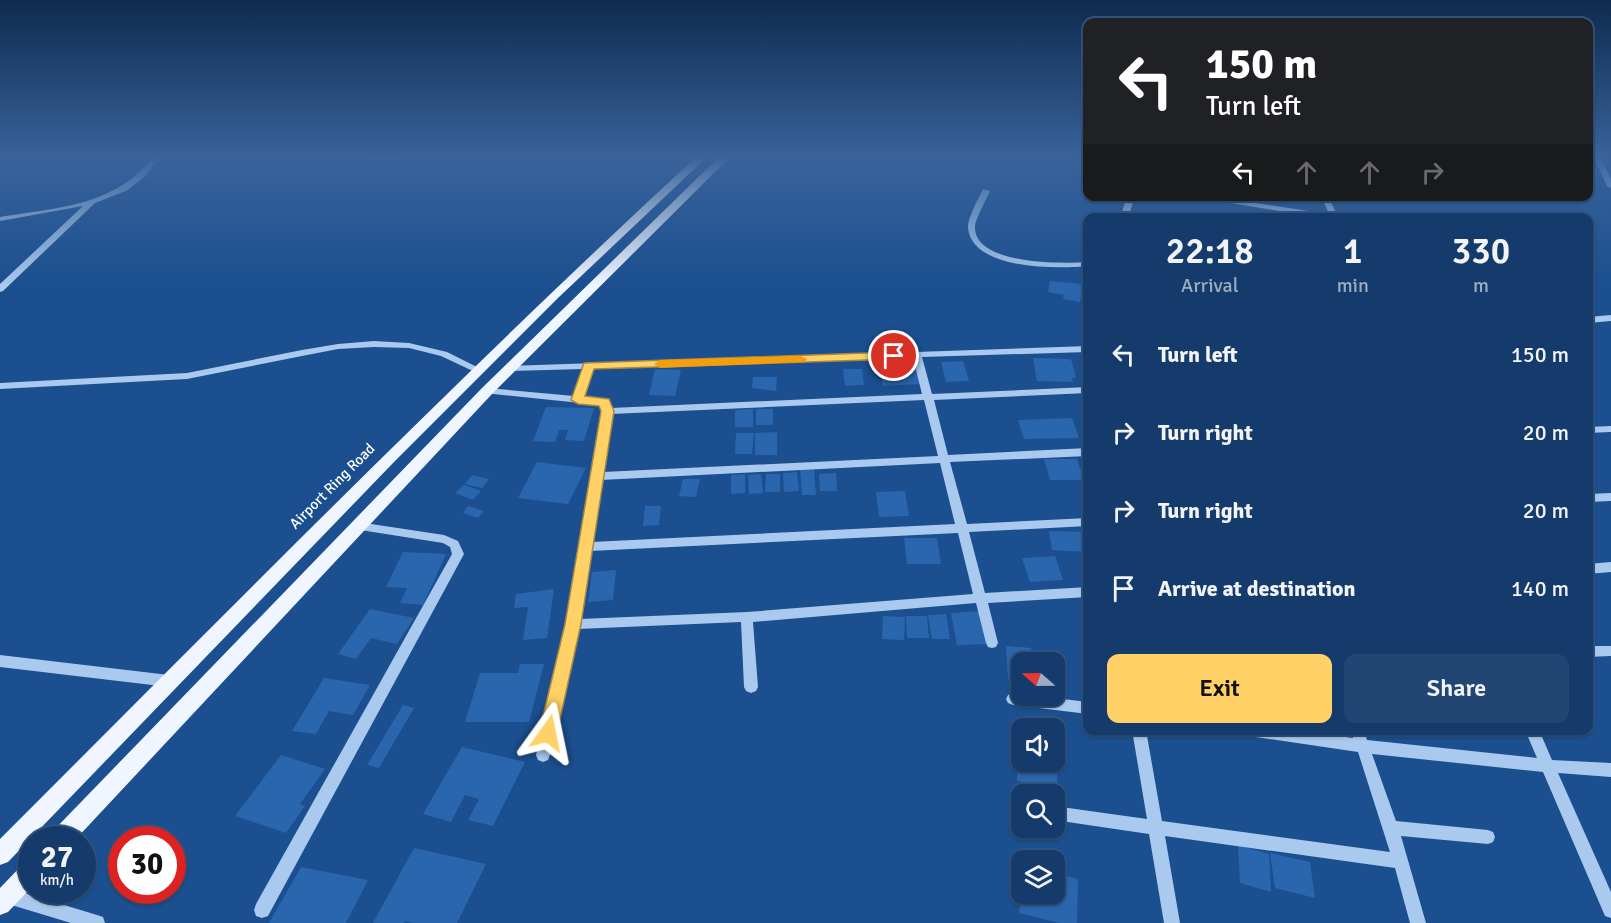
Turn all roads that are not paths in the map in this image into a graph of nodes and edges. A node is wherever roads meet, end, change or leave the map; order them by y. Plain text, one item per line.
1 (97, 200) edge
2 (656, 200) edge
3 (681, 200) edge
4 (982, 200) edge
5 (1224, 201) edge
6 (92, 202) junction
7 (1310, 213) edge
8 (0, 219) edge
9 (1083, 265) edge
10 (0, 289) edge
11 (1611, 318) edge
12 (1593, 320) edge
13 (1083, 349) edge
14 (917, 355) junction
15 (589, 366) junction
16 (511, 368) junction
17 (478, 370) junction
18 (0, 387) edge
19 (1083, 390) edge
20 (487, 391) junction
21 (928, 396) junction
22 (578, 400) junction
23 (607, 411) junction
24 (1611, 429) edge
25 (1593, 430) edge
26 (1083, 452) edge
27 (944, 458) junction
28 (597, 476) junction
29 (1611, 497) edge
30 (1593, 498) edge
31 (1083, 522) edge
32 (358, 526) junction
33 (961, 529) junction
34 (586, 548) junction
35 (1611, 567) edge
36 (1593, 569) edge
37 (1083, 592) edge
38 (981, 598) junction
39 (747, 617) junction
40 (573, 624) junction
41 (992, 643) dead end
42 (1611, 651) edge
43 (1593, 652) edge
44 (0, 660) edge
45 (169, 681) junction
46 (751, 687) dead end
47 (1065, 705) edge
48 (1083, 707) edge
49 (1140, 735) edge
50 (1283, 735) edge
51 (1359, 735) edge
52 (1534, 735) edge
53 (1364, 747) junction
54 (543, 755) dead end
55 (1549, 767) junction
56 (1611, 770) edge
57 (1065, 814) edge
58 (73, 826) edge
59 (1156, 826) junction
60 (1391, 828) junction
61 (1488, 837) dead end
62 (0, 854) edge
63 (1400, 861) junction
64 (18, 885) edge
65 (4, 900) edge
66 (262, 910) dead end
67 (1611, 910) edge
68 (97, 923) edge
69 (1172, 923) edge
70 (1418, 923) edge

1 - 6 street
2 - 17 main road, Airport Ring Road
3 - 16 main road
4 - 9 street
5 - 7 street
6 - 8 street
6 - 10 street
11 - 12 street
13 - 14 street
14 - 15 street
14 - 21 street
15 - 16 street
15 - 22 street
16 - 20 main road
17 - 18 street
17 - 45 main road, Airport Ring Road
19 - 21 street
20 - 22 street
20 - 32 main road
21 - 23 street
21 - 27 street
22 - 23 street
23 - 28 street
24 - 25 street
26 - 27 street
27 - 28 street
27 - 33 street
28 - 34 street
29 - 30 street
31 - 33 street
32 - 58 main road
32 - 66 street
33 - 34 street
33 - 38 street
34 - 40 street
35 - 36 street
37 - 38 street
38 - 39 street
38 - 41 street
39 - 40 street
39 - 46 street
40 - 54 street
42 - 43 street
44 - 45 street
45 - 62 main road, Airport Ring Road
47 - 48 street
49 - 59 street
50 - 53 street
51 - 53 street
52 - 55 street
53 - 55 street
53 - 60 street
55 - 56 street
55 - 67 street
57 - 59 street
59 - 63 street
59 - 69 street
60 - 61 street
60 - 63 street
63 - 70 street
64 - 65 main road
65 - 68 street

